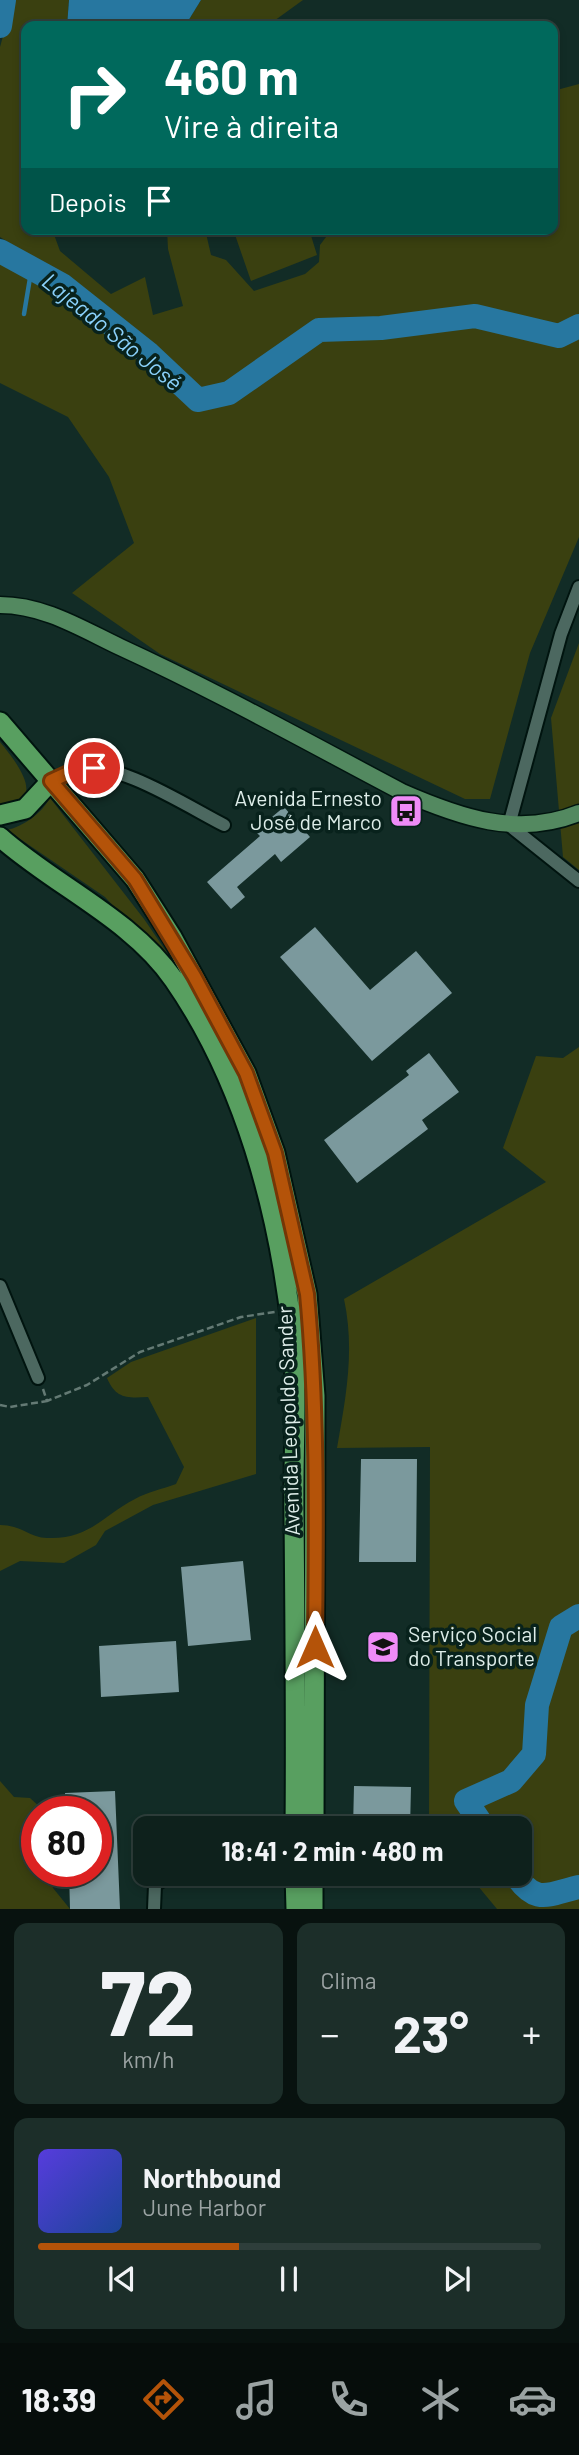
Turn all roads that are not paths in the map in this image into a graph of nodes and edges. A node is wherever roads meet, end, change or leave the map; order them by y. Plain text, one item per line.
1 (579, 587) edge
2 (0, 605) edge
3 (0, 722) edge
4 (51, 781) junction
5 (579, 813) edge
6 (0, 815) edge
7 (224, 825) dead end
8 (509, 825) junction
9 (0, 837) edge
10 (579, 881) edge
11 (0, 1286) edge
12 (38, 1378) road end
13 (295, 1816) edge
14 (314, 1816) edge
15 (155, 1886) edge
16 (295, 1886) edge
17 (313, 1886) edge
18 (154, 1909) edge
19 (296, 1909) edge
20 (313, 1909) edge

1 - 8 street
2 - 8 main road
3 - 4 highway, Avenida Leopoldo Sander
4 - 6 highway
4 - 7 street
4 - 14 highway, Avenida Leopoldo Sander
5 - 8 main road
8 - 10 street
9 - 13 highway, Avenida Leopoldo Sander
11 - 12 street
15 - 18 street
16 - 19 highway
17 - 20 highway

